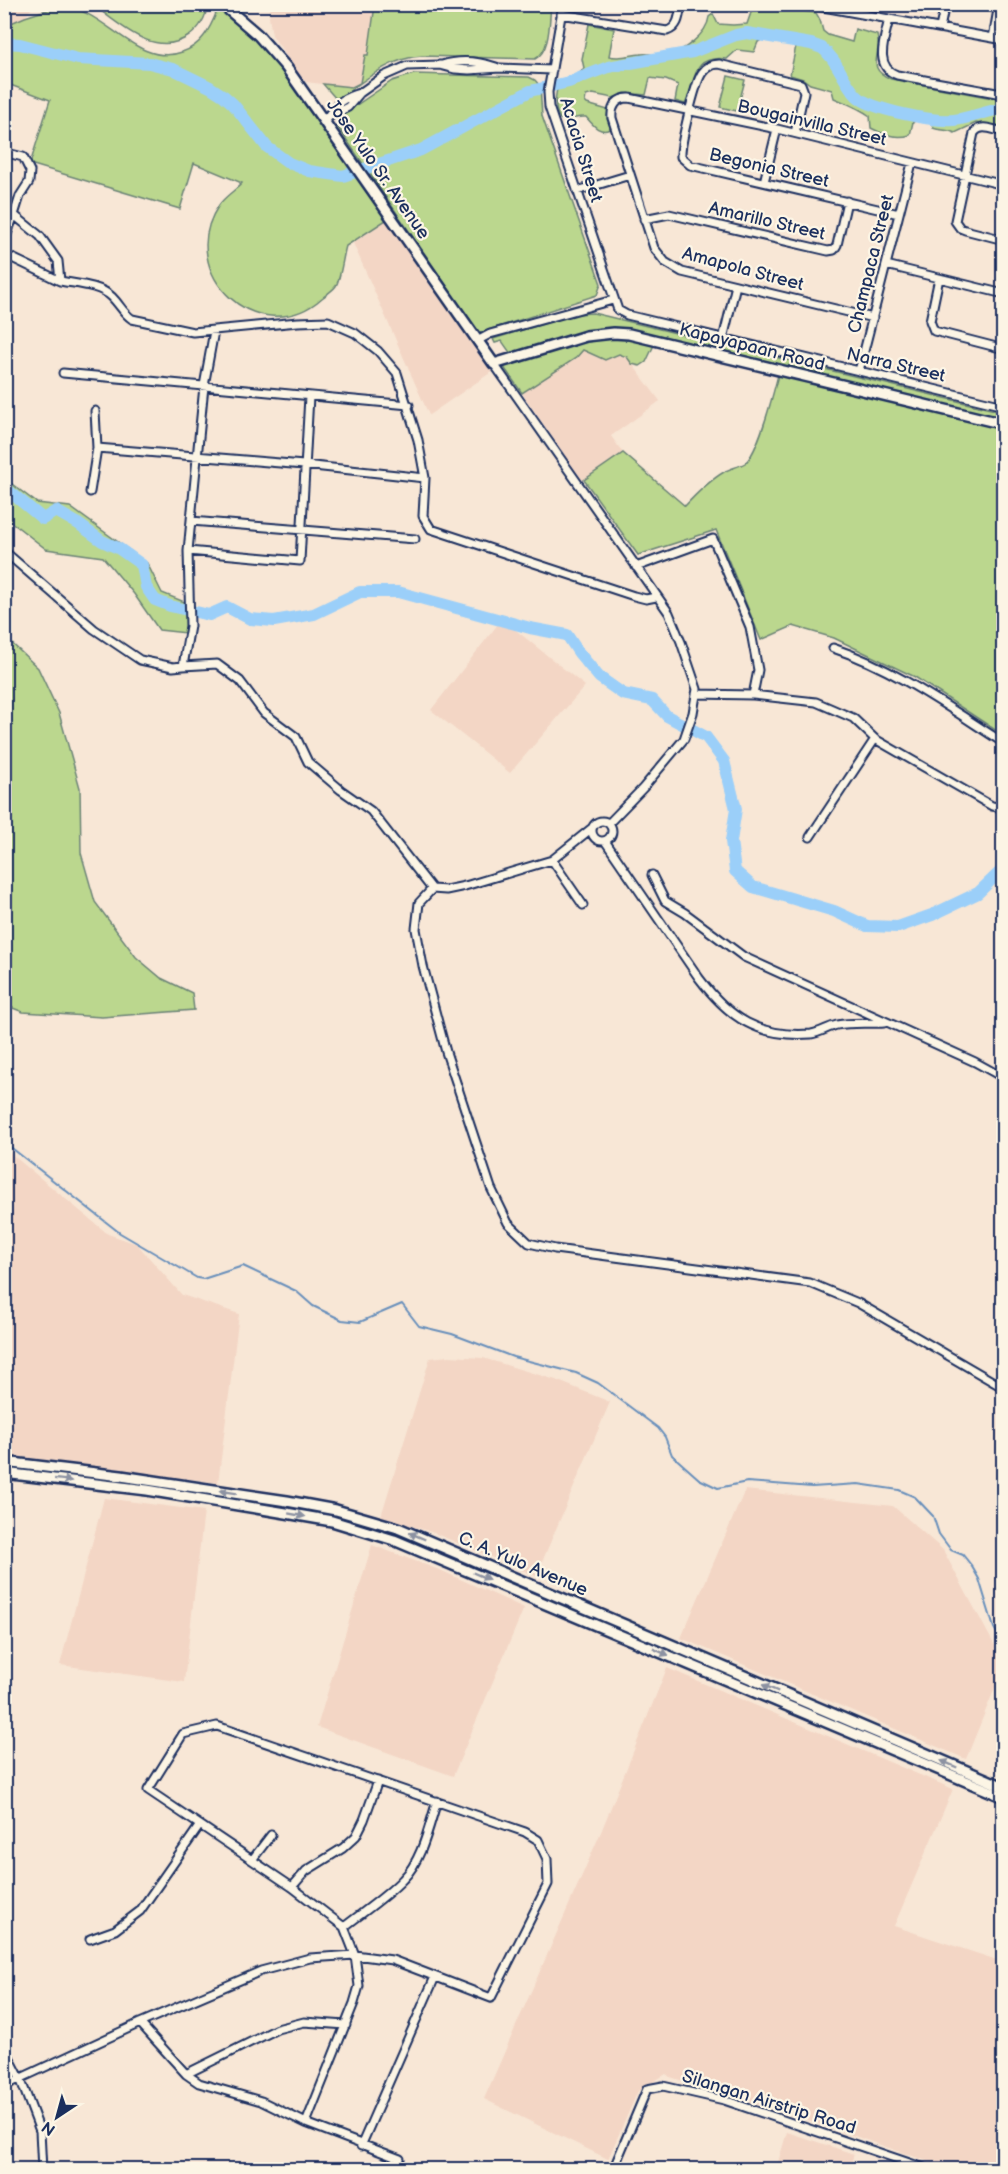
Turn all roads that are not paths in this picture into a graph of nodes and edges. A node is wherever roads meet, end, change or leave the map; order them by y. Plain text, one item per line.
1 (222, 4) edge
2 (563, 4) edge
3 (681, 4) edge
4 (807, 4) edge
5 (945, 4) edge
6 (999, 4) edge
7 (561, 14) junction
8 (889, 19) junction
9 (940, 28) junction
10 (993, 38) junction
11 (1004, 40) edge
12 (440, 65) junction
13 (500, 68) junction
14 (551, 74) junction
15 (1002, 94) edge
16 (614, 105) joint
17 (690, 111) junction
18 (326, 117) junction
19 (777, 129) junction
20 (1004, 132) edge
21 (795, 133) junction
22 (4, 157) edge
23 (912, 163) junction
24 (630, 176) junction
25 (964, 176) junction
26 (764, 182) junction
27 (1004, 185) edge
28 (577, 191) junction
29 (847, 201) junction
30 (899, 214) junction
31 (14, 215) junction
32 (644, 219) junction
33 (1004, 240) edge
34 (4, 242) edge
35 (4, 254) edge
36 (886, 265) junction
37 (939, 278) junction
38 (60, 281) junction
39 (736, 285) junction
40 (1004, 294) edge
41 (613, 300) junction
42 (873, 318) junction
43 (214, 331) junction
44 (723, 339) junction
45 (477, 341) junction
46 (1004, 349) edge
47 (494, 364) junction
48 (859, 371) junction
49 (63, 373) dead end
50 (204, 386) junction
51 (309, 396) junction
52 (409, 405) junction
53 (1004, 406) edge
54 (95, 411) dead end
55 (1004, 424) edge
56 (97, 448) junction
57 (199, 456) junction
58 (304, 465) junction
59 (425, 478) junction
60 (90, 492) dead end
61 (191, 521) junction
62 (301, 530) junction
63 (415, 539) dead end
64 (4, 551) edge
65 (188, 551) junction
66 (636, 567) junction
67 (656, 597) junction
68 (833, 648) dead end
69 (183, 666) junction
70 (696, 694) junction
71 (753, 695) junction
72 (875, 739) junction
73 (1004, 743) edge
74 (1004, 808) edge
75 (609, 823) junction
76 (592, 828) junction
77 (810, 837) dead end
78 (605, 841) junction
79 (552, 861) junction
80 (652, 875) dead end
81 (432, 889) junction
82 (665, 901) junction
83 (583, 904) dead end
84 (651, 906) junction
85 (887, 1023) junction
86 (1004, 1078) edge
87 (1004, 1388) edge
88 (4, 1462) edge
89 (4, 1473) edge
90 (569, 1607) junction
91 (378, 1781) junction
92 (984, 1784) junction
93 (1004, 1787) edge
94 (1004, 1797) edge
95 (437, 1801) junction
96 (200, 1825) junction
97 (271, 1835) dead end
98 (252, 1860) junction
99 (292, 1887) junction
100 (344, 1927) junction
101 (90, 1939) dead end
102 (355, 1955) junction
103 (435, 1977) junction
104 (140, 2023) junction
105 (346, 2025) junction
106 (4, 2047) edge
107 (186, 2074) junction
108 (20, 2078) junction
109 (4, 2086) edge
110 (306, 2123) junction
111 (361, 2146) junction
112 (400, 2159) dead end
113 (42, 2169) edge
114 (613, 2169) edge
115 (930, 2169) edge

1 - 18 main road, Jose Yulo Sr. Avenue
2 - 7 street, Acacia Street
3 - 7 street
4 - 8 street
5 - 9 street
6 - 10 street
7 - 14 street, Acacia Street
8 - 9 street
8 - 15 street
9 - 10 street
10 - 11 street
12 - 13 street
12 - 13 street
12 - 18 street
13 - 14 street
14 - 28 street, Acacia Street
16 - 17 street, Bougainvilla Street
16 - 24 street, Amapola Street
17 - 19 street, Bougainvilla Street
17 - 21 street
17 - 26 street, Begonia Street
18 - 45 main road, Jose Yulo Sr. Avenue
19 - 21 street, Bougainvilla Street
19 - 26 street
20 - 25 street
21 - 23 street, Bougainvilla Street
22 - 31 street
23 - 25 street, Bougainvilla Street
23 - 30 street, Champaca Street
24 - 28 street
24 - 32 street, Amapola Street
25 - 27 street, Bougainvilla Street
25 - 33 street
26 - 29 street, Begonia Street
28 - 41 street, Acacia Street
29 - 30 street, Begonia Street
29 - 32 street, Amarillo Street
30 - 36 street, Champaca Street
31 - 34 street
31 - 38 street
32 - 39 street, Amapola Street
35 - 38 street
36 - 37 street
36 - 42 street, Champaca Street
37 - 40 street
37 - 46 street
38 - 43 street
39 - 42 street, Amapola Street
39 - 44 street
41 - 44 street, Narra Street
41 - 45 street
42 - 48 street, Champaca Street
43 - 50 street
43 - 52 street
44 - 48 street, Narra Street
45 - 47 main road, Jose Yulo Sr. Avenue
47 - 55 main road, Kapayapaan Road
47 - 66 street
48 - 53 street, Narra Street
49 - 50 street
50 - 51 street
50 - 57 street
51 - 52 street
51 - 58 street
52 - 59 street
54 - 56 street
56 - 57 street
56 - 60 street
57 - 58 street
57 - 61 street
58 - 59 street
58 - 62 street
59 - 67 street
61 - 62 street
61 - 65 street
62 - 63 street
62 - 65 street
64 - 69 street
65 - 69 street
66 - 67 street
66 - 71 street
67 - 70 street
68 - 73 street
69 - 81 street
70 - 71 street
70 - 75 street
71 - 72 street
72 - 74 street
72 - 77 street
75 - 76 street
75 - 78 street
76 - 78 street
76 - 79 street
78 - 84 street
79 - 81 street
79 - 83 street
80 - 82 street
81 - 87 street
82 - 84 street
82 - 85 street
84 - 85 street
85 - 86 street
90 -> 88 main road, C. A. Yulo Avenue
89 -> 90 main road, C. A. Yulo Avenue
90 - 92 main road, C. A. Yulo Avenue
91 - 95 street
91 - 96 street
91 - 99 street
92 - 93 main road, C. A. Yulo Avenue
92 - 94 main road, C. A. Yulo Avenue
95 - 100 street
95 - 103 street
96 - 98 street
96 - 101 street
97 - 98 street
98 - 99 street
99 - 100 street
100 - 102 street
102 - 103 street
102 - 104 street
102 - 105 street
103 - 111 street
104 - 107 street
104 - 108 street
105 - 107 street
105 - 110 street
106 - 108 street
107 - 110 street
108 - 109 street
108 - 113 street
110 - 111 street
111 - 112 street
114 - 115 street, Silangan Airstrip Road

